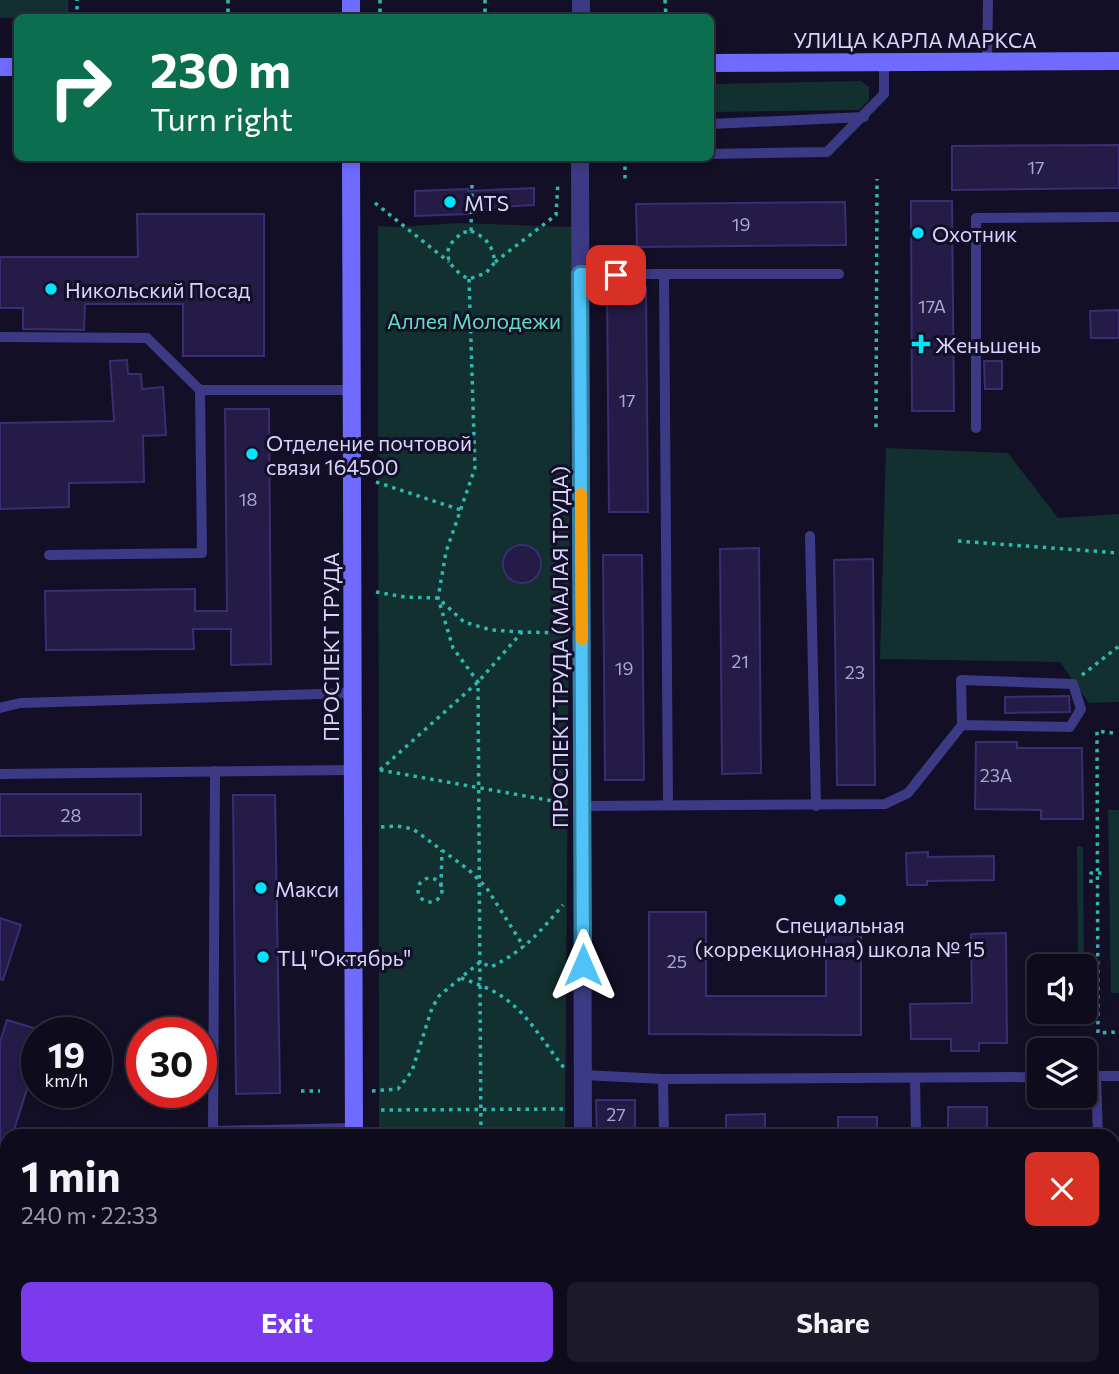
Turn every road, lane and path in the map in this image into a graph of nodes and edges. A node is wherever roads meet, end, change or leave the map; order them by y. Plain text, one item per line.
1 (988, 0) edge
2 (1119, 61) edge
3 (884, 62) junction
4 (987, 62) junction
5 (714, 63) edge
6 (864, 117) junction
7 (714, 124) edge
8 (714, 154) edge
9 (351, 161) edge
10 (580, 161) edge
11 (625, 161) edge
12 (625, 180) dead end
13 (877, 180) dead end
14 (558, 182) dead end
15 (472, 184) dead end
16 (375, 203) dead end
17 (1119, 217) edge
18 (471, 231) junction
19 (449, 262) junction
20 (495, 262) junction
21 (580, 274) junction
22 (839, 274) dead end
23 (664, 275) junction
24 (469, 279) junction
25 (0, 337) edge
26 (200, 390) junction
27 (352, 390) junction
28 (876, 427) dead end
29 (976, 428) dead end
30 (376, 482) dead end
31 (461, 510) junction
32 (810, 536) dead end
33 (958, 541) dead end
34 (1119, 553) edge
35 (49, 555) dead end
36 (376, 592) dead end
37 (438, 598) junction
38 (522, 632) junction
39 (582, 634) junction
40 (1119, 646) edge
41 (478, 682) junction
42 (1073, 684) junction
43 (352, 692) junction
44 (0, 708) edge
45 (962, 725) junction
46 (1113, 733) dead end
47 (353, 770) junction
48 (215, 771) junction
49 (0, 774) edge
50 (478, 788) junction
51 (668, 805) junction
52 (582, 806) junction
53 (816, 806) junction
54 (381, 827) dead end
55 (442, 850) junction
56 (1097, 873) junction
57 (1103, 873) dead end
58 (479, 880) junction
59 (583, 882) junction
60 (1091, 883) dead end
61 (441, 887) junction
62 (524, 947) junction
63 (480, 962) junction
64 (461, 978) junction
65 (480, 986) junction
66 (1119, 1032) edge
67 (1097, 1076) edge
68 (1119, 1076) edge
69 (1027, 1077) edge
70 (915, 1078) junction
71 (663, 1079) junction
72 (302, 1091) dead end
73 (320, 1091) dead end
74 (381, 1091) dead end
75 (583, 1092) junction
76 (1095, 1108) edge
77 (481, 1110) junction
78 (381, 1111) dead end
79 (213, 1129) edge
80 (354, 1129) edge
81 (481, 1129) edge
82 (583, 1129) edge
83 (664, 1129) edge
84 (916, 1129) edge
85 (1097, 1129) edge

1 - 4 lane
2 - 4 street, УЛИЦА КАРЛА МАРКСА
3 - 4 street, УЛИЦА КАРЛА МАРКСА
3 - 5 street, УЛИЦА КАРЛА МАРКСА
3 - 6 lane
6 - 7 lane
6 - 8 lane
9 - 27 street, ПРОСПЕКТ ТРУДА
10 - 21 street, ПРОСПЕКТ ТРУДА (МАЛАЯ ТРУДА)
11 - 12 path
13 - 28 path
14 - 20 path
15 - 18 path
16 - 19 path
17 - 29 lane
18 - 19 path
18 - 20 path
19 - 24 path
20 - 24 path
21 - 23 lane
21 - 39 street, ПРОСПЕКТ ТРУДА (МАЛАЯ ТРУДА)
22 - 23 lane
23 - 51 lane
24 - 31 path
25 - 26 lane
26 - 27 lane
26 - 35 lane
27 - 43 street, ПРОСПЕКТ ТРУДА
30 - 31 path
31 - 37 path
32 - 53 lane
33 - 34 path
36 - 37 path
37 - 38 path
37 - 41 path
38 - 39 path
38 - 41 path
39 - 52 street, ПРОСПЕКТ ТРУДА (МАЛАЯ ТРУДА)
40 - 42 path
41 - 50 path
41 - 50 path
42 - 45 lane
42 - 45 lane
43 - 44 lane
43 - 47 street, ПРОСПЕКТ ТРУДА
45 - 53 lane
46 - 56 path
47 - 48 lane
47 - 80 street, ПРОСПЕКТ ТРУДА
48 - 49 lane
48 - 79 lane
50 - 52 path
50 - 58 path
51 - 52 lane
51 - 53 lane
52 - 59 street, ПРОСПЕКТ ТРУДА (МАЛАЯ ТРУДА)
54 - 55 path
55 - 58 path
55 - 61 path
56 - 57 path
56 - 60 path
56 - 66 path
58 - 62 path
58 - 63 path
59 - 62 path
59 - 75 street, ПРОСПЕКТ ТРУДА (МАЛАЯ ТРУДА)
61 - 61 path
62 - 63 path
63 - 64 path
63 - 65 path
64 - 65 path
64 - 74 path
65 - 75 path
65 - 77 path
67 - 68 lane
69 - 70 lane
70 - 71 lane
70 - 84 lane
71 - 75 lane
71 - 83 lane
72 - 73 path
75 - 77 path
75 - 82 street, ПРОСПЕКТ ТРУДА (МАЛАЯ ТРУДА)
76 - 85 lane
77 - 78 path
77 - 81 path

